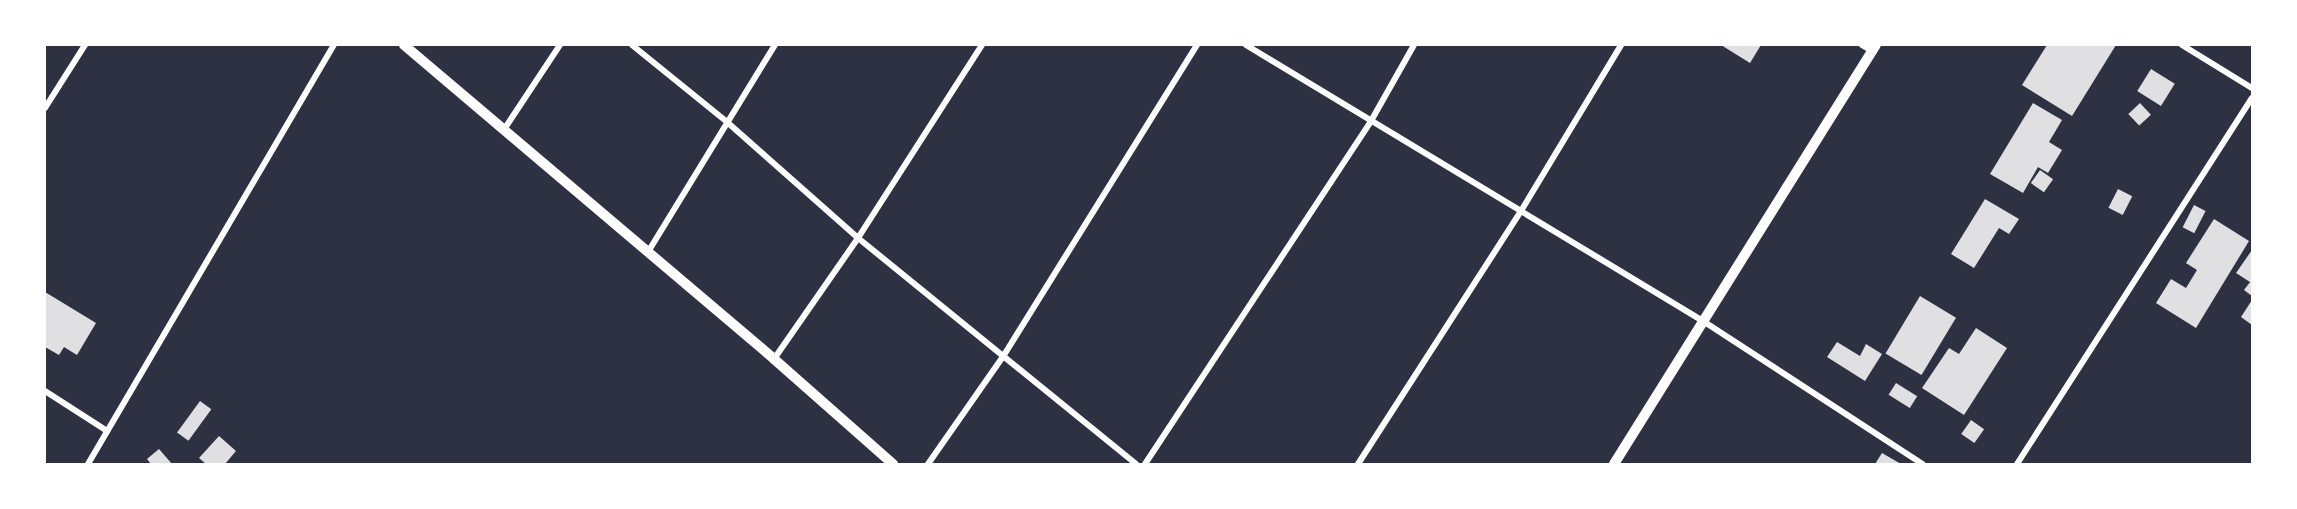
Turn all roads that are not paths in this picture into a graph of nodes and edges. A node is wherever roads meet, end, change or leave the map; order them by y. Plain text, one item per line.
1 (85, 45) edge
2 (334, 45) edge
3 (404, 45) edge
4 (560, 45) edge
5 (632, 45) edge
6 (775, 45) edge
7 (982, 45) edge
8 (1197, 45) edge
9 (1246, 45) edge
10 (1414, 45) edge
11 (1621, 45) edge
12 (2182, 45) edge
13 (1870, 47) edge
14 (2252, 88) edge
15 (2252, 98) edge
16 (45, 108) edge
17 (1371, 121) junction
18 (728, 122) junction
19 (503, 131) junction
20 (1521, 211) junction
21 (858, 238) junction
22 (648, 252) junction
23 (1703, 321) junction
24 (1004, 355) junction
25 (774, 359) junction
26 (45, 391) edge
27 (107, 431) junction
28 (88, 464) edge
29 (892, 464) edge
30 (928, 464) edge
31 (1136, 464) edge
32 (1145, 464) edge
33 (1358, 464) edge
34 (1614, 464) edge
35 (1922, 464) edge
36 (2017, 464) edge

1 - 16 street
2 - 27 street
3 - 19 street
4 - 19 street
5 - 18 street
6 - 18 street
7 - 21 street
8 - 24 street
9 - 17 street
10 - 17 street
11 - 20 street
12 - 14 street
13 - 23 street
15 - 36 street
17 - 20 street
17 - 32 street
18 - 21 street
18 - 22 street
19 - 22 street
20 - 23 street
20 - 33 street
21 - 24 street
21 - 25 street
22 - 25 street
23 - 34 street
23 - 35 street
24 - 30 street
24 - 31 street
25 - 29 street
26 - 27 street
27 - 28 street

